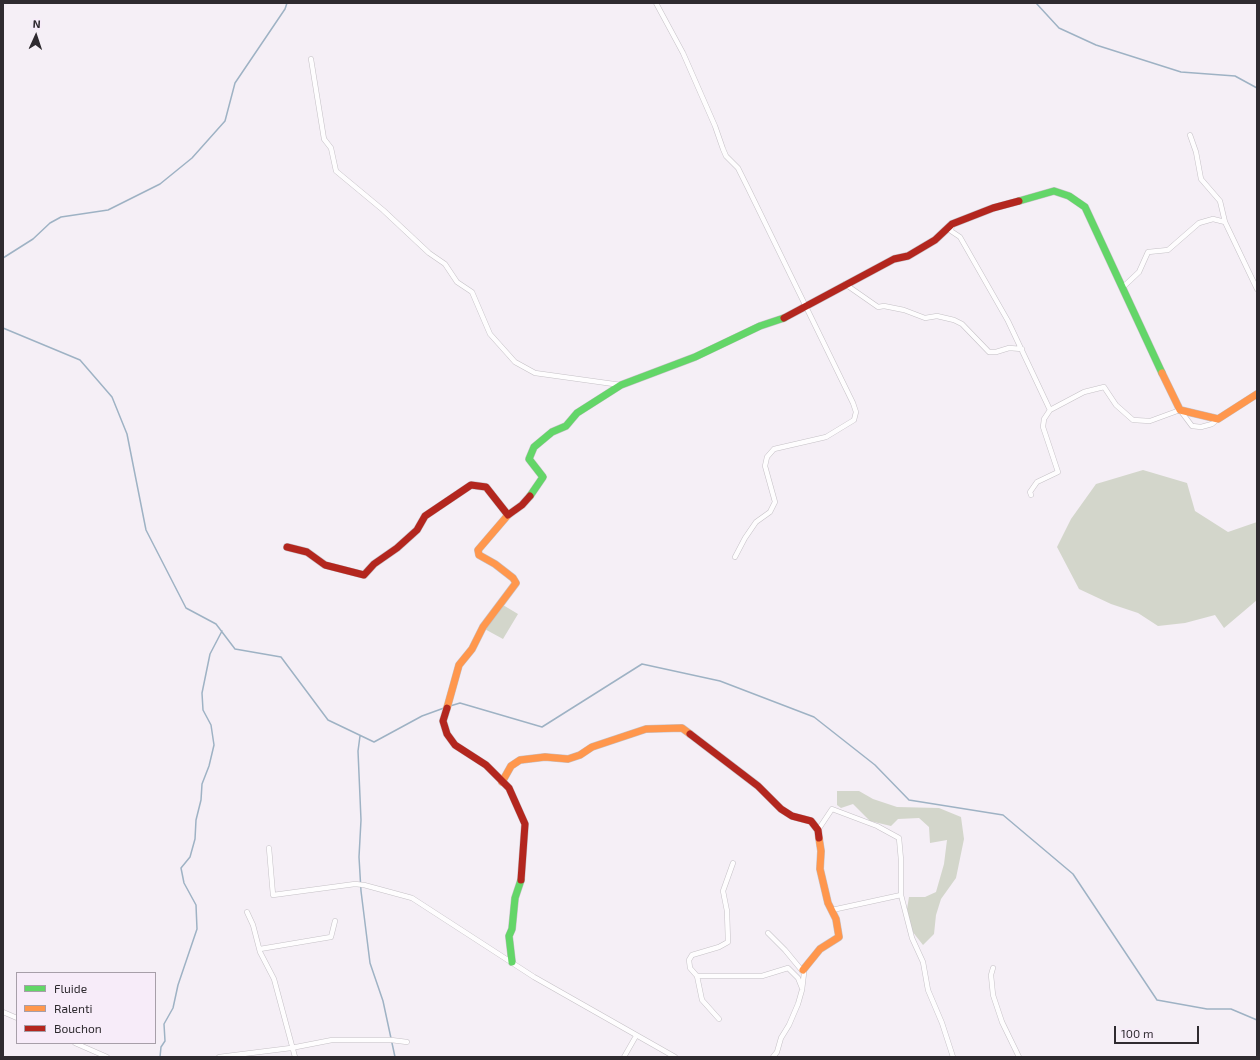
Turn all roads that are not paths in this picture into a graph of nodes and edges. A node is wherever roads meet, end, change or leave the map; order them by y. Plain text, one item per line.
1 (656, 3) edge
2 (311, 59) dead end
3 (1190, 136) dead end
4 (1225, 222) junction
5 (952, 224) junction
6 (845, 284) junction
7 (1122, 288) junction
8 (1257, 289) edge
9 (806, 305) junction
10 (1022, 349) junction
11 (621, 385) junction
12 (1257, 394) edge
13 (1050, 410) junction
14 (1180, 410) junction
15 (1218, 419) junction
16 (1031, 495) dead end
17 (508, 515) junction
18 (288, 547) dead end
19 (735, 557) dead end
20 (502, 782) junction
21 (818, 830) junction
22 (269, 848) dead end
23 (733, 863) dead end
24 (901, 895) junction
25 (832, 910) junction
26 (247, 912) dead end
27 (335, 921) dead end
28 (768, 933) dead end
29 (260, 949) junction
30 (512, 962) junction
31 (993, 968) dead end
32 (803, 970) junction
33 (697, 976) junction
34 (802, 990) junction
35 (3, 1012) edge
36 (16, 1018) edge
37 (719, 1019) dead end
38 (636, 1036) junction
39 (407, 1042) dead end
40 (77, 1044) edge
41 (291, 1048) junction
42 (107, 1057) edge
43 (219, 1057) edge
44 (295, 1057) edge
45 (624, 1057) edge
46 (675, 1057) edge
47 (773, 1057) edge
48 (953, 1057) edge
49 (1019, 1057) edge

1 - 9 street
2 - 11 street
3 - 4 street
4 - 7 street
4 - 8 street
5 - 6 street
5 - 7 street
5 - 10 street
6 - 9 street
6 - 10 street
7 - 14 street
9 - 11 street
9 - 19 street
10 - 13 street
11 - 17 street
12 - 15 street
13 - 14 street
13 - 16 street
14 - 15 street
14 - 15 street
17 - 18 street
17 - 20 street
20 - 21 street
20 - 30 street
21 - 24 street
21 - 25 street
22 - 30 street
23 - 33 street
24 - 25 street
24 - 48 street
25 - 32 street
26 - 29 street
27 - 29 street
28 - 32 street
29 - 41 street
30 - 38 street
31 - 49 street
32 - 34 street
33 - 34 street
33 - 37 street
34 - 47 street
35 - 36 street
38 - 45 street
38 - 46 street
39 - 41 street
40 - 42 street
41 - 43 street
41 - 44 street

